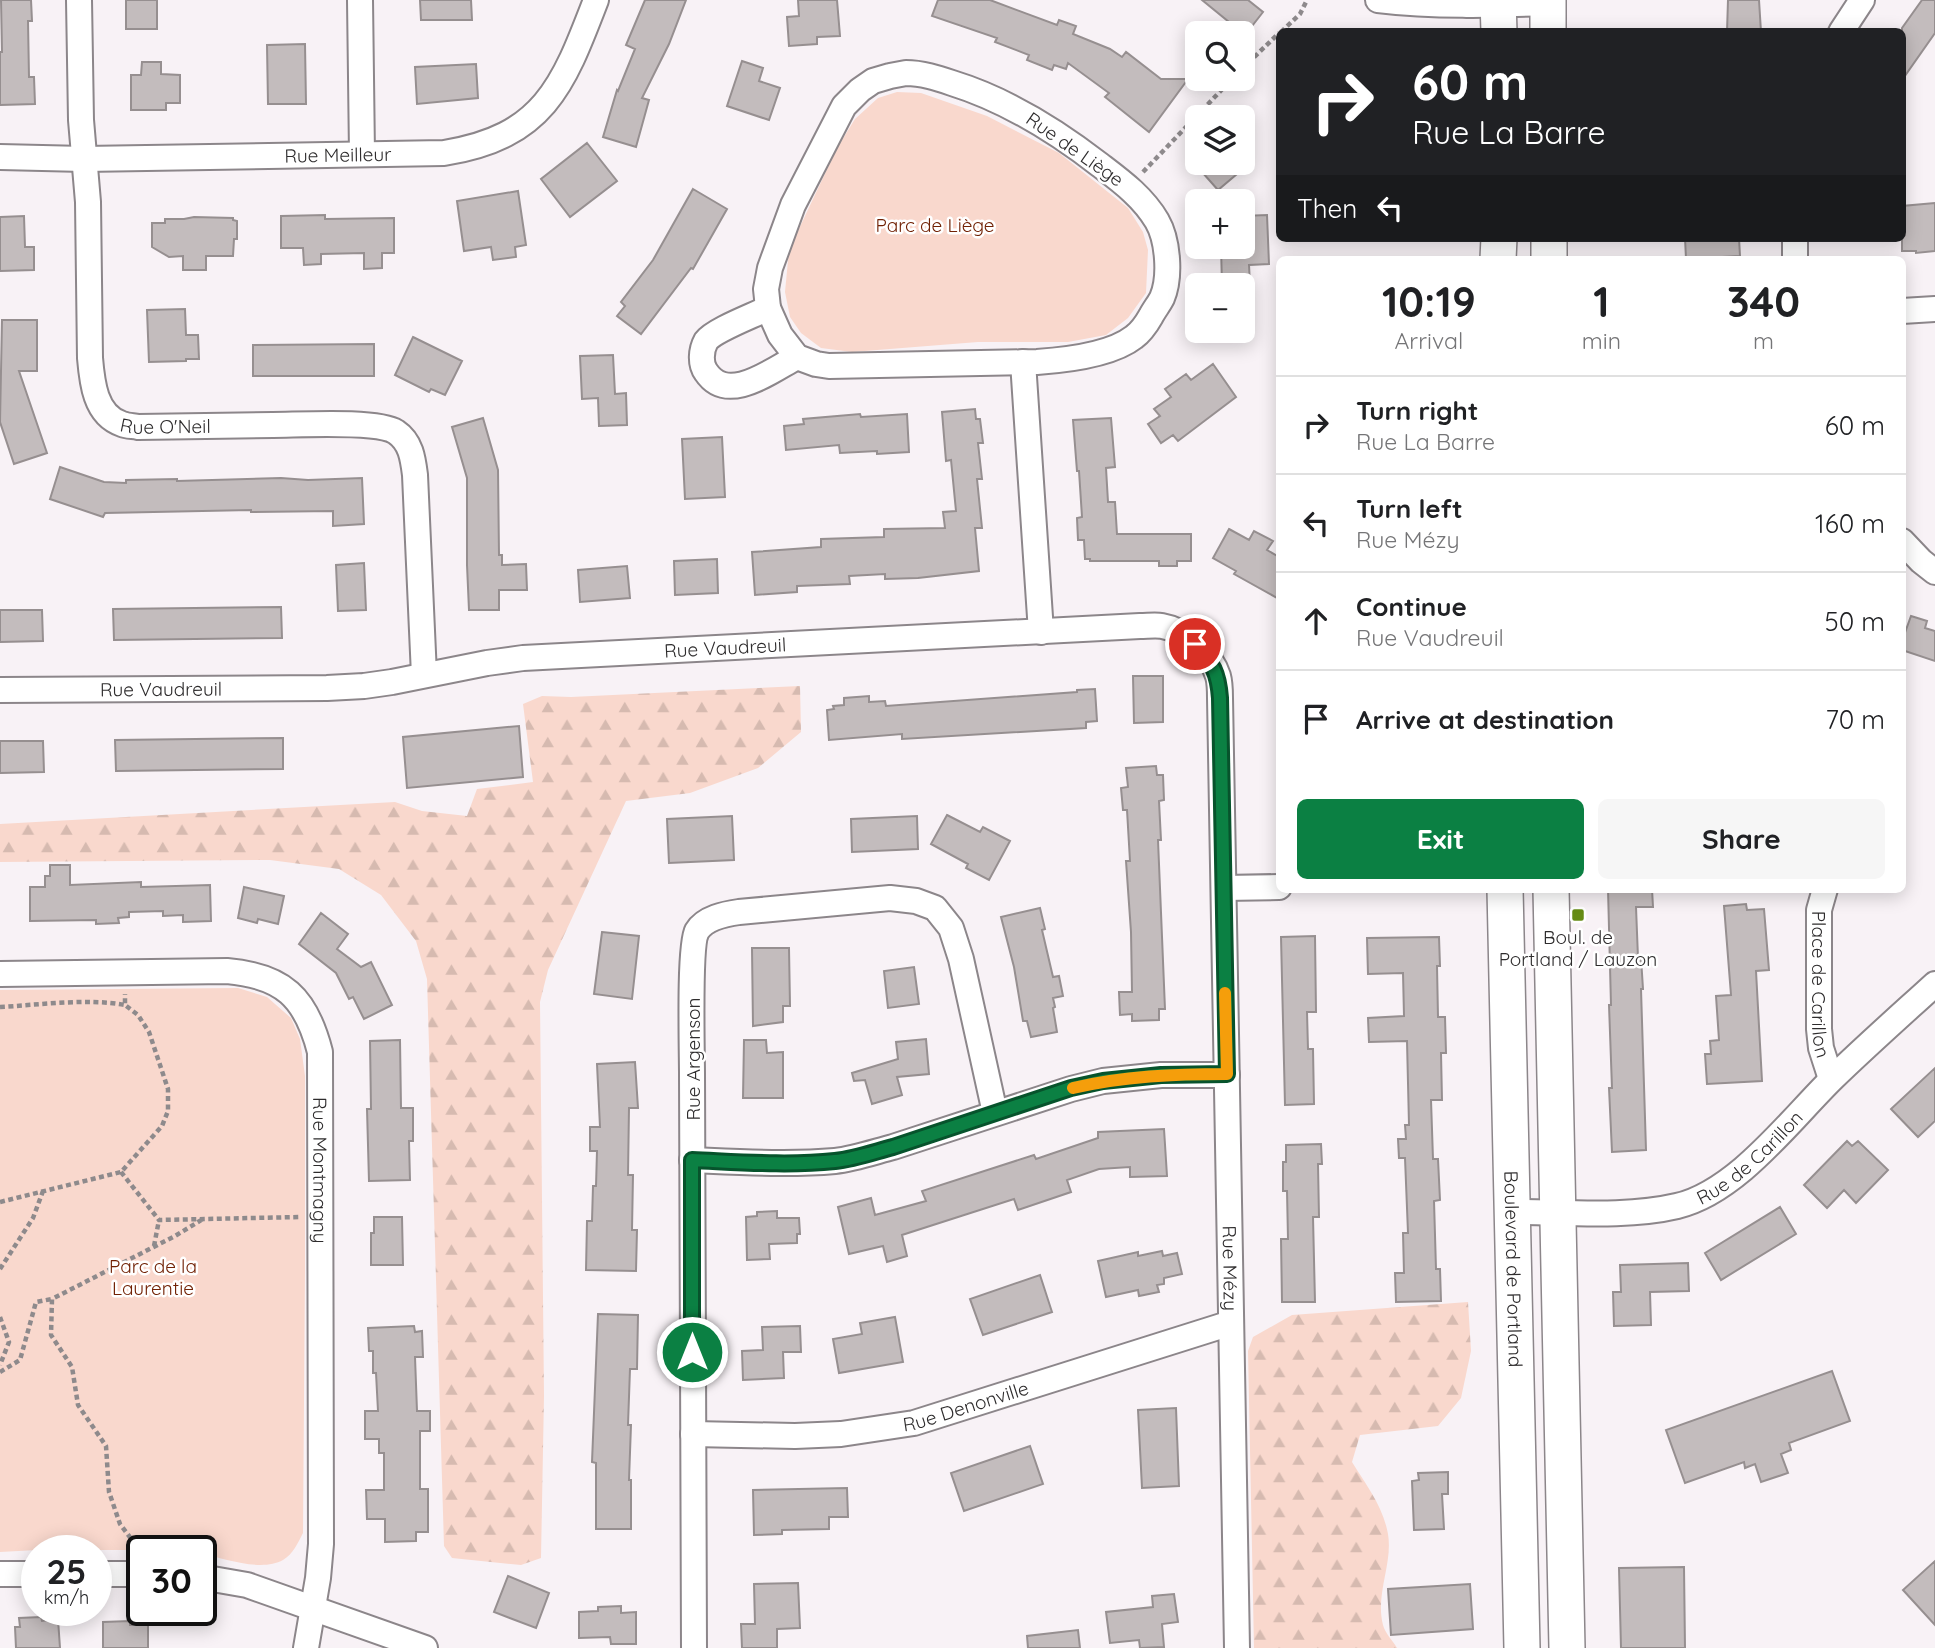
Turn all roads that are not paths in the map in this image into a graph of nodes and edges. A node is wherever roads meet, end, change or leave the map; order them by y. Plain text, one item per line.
1 (79, 0) edge
2 (360, 0) edge
3 (596, 0) edge
4 (1378, 0) edge
5 (1862, 0) edge
6 (1548, 11) edge
7 (1498, 12) edge
8 (1844, 28) edge
9 (362, 155) junction
10 (0, 157) edge
11 (83, 159) junction
12 (768, 309) junction
13 (1935, 309) edge
14 (1906, 311) edge
15 (797, 357) junction
16 (1023, 362) junction
17 (1906, 545) edge
18 (1935, 572) edge
19 (1041, 632) junction
20 (424, 675) junction
21 (0, 690) edge
22 (1276, 887) edge
23 (1224, 888) junction
24 (1505, 893) edge
25 (1551, 893) edge
26 (1824, 893) edge
27 (0, 974) edge
28 (1935, 984) edge
29 (1227, 1074) junction
30 (1831, 1079) junction
31 (995, 1113) junction
32 (692, 1160) junction
33 (1512, 1212) junction
34 (1558, 1212) junction
35 (1231, 1323) junction
36 (693, 1434) junction
37 (0, 1574) edge
38 (21, 1574) edge
39 (217, 1580) edge
40 (312, 1608) junction
41 (306, 1648) edge
42 (425, 1648) edge
43 (694, 1648) edge
44 (1237, 1648) edge
45 (1522, 1648) edge
46 (1567, 1648) edge

1 - 11 street, Rue O'Neil
2 - 9 street
3 - 9 street, Rue Meilleur
4 - 7 street
5 - 8 street
6 - 7 street
9 - 11 street, Rue Meilleur
10 - 11 street, Rue Meilleur
11 - 20 street, Rue O'Neil
12 - 15 street, Rue de Liège
12 - 15 street
12 - 16 street, Rue de Liège
13 - 14 street
15 - 16 street, Rue de Liège
16 - 19 street
17 - 18 street
19 - 20 street, Rue Vaudreuil
19 - 23 street, Rue Vaudreuil
20 - 21 street, Rue Vaudreuil
22 - 23 street
23 - 29 street, Rue Mézy
24 - 33 main road, Boulevard de Portland
25 - 34 main road
26 - 30 street, Place de Carillon
27 - 40 street, Rue Montmagny
28 - 30 street, Rue de Carillon
29 - 31 street
29 - 35 street, Rue Mézy
30 - 34 street, Rue de Carillon
31 - 32 street
31 - 32 street, Rue Argenson
32 - 36 street, Rue Argenson
33 - 34 street, Rue de Carillon
33 - 45 main road, Boulevard de Portland
34 - 46 main road
35 - 36 street, Rue Denonville
35 - 44 street, Rue Mézy
36 - 43 street, Rue Argenson
37 - 38 street
39 - 40 street
40 - 41 street, Rue Montmagny
40 - 42 street

